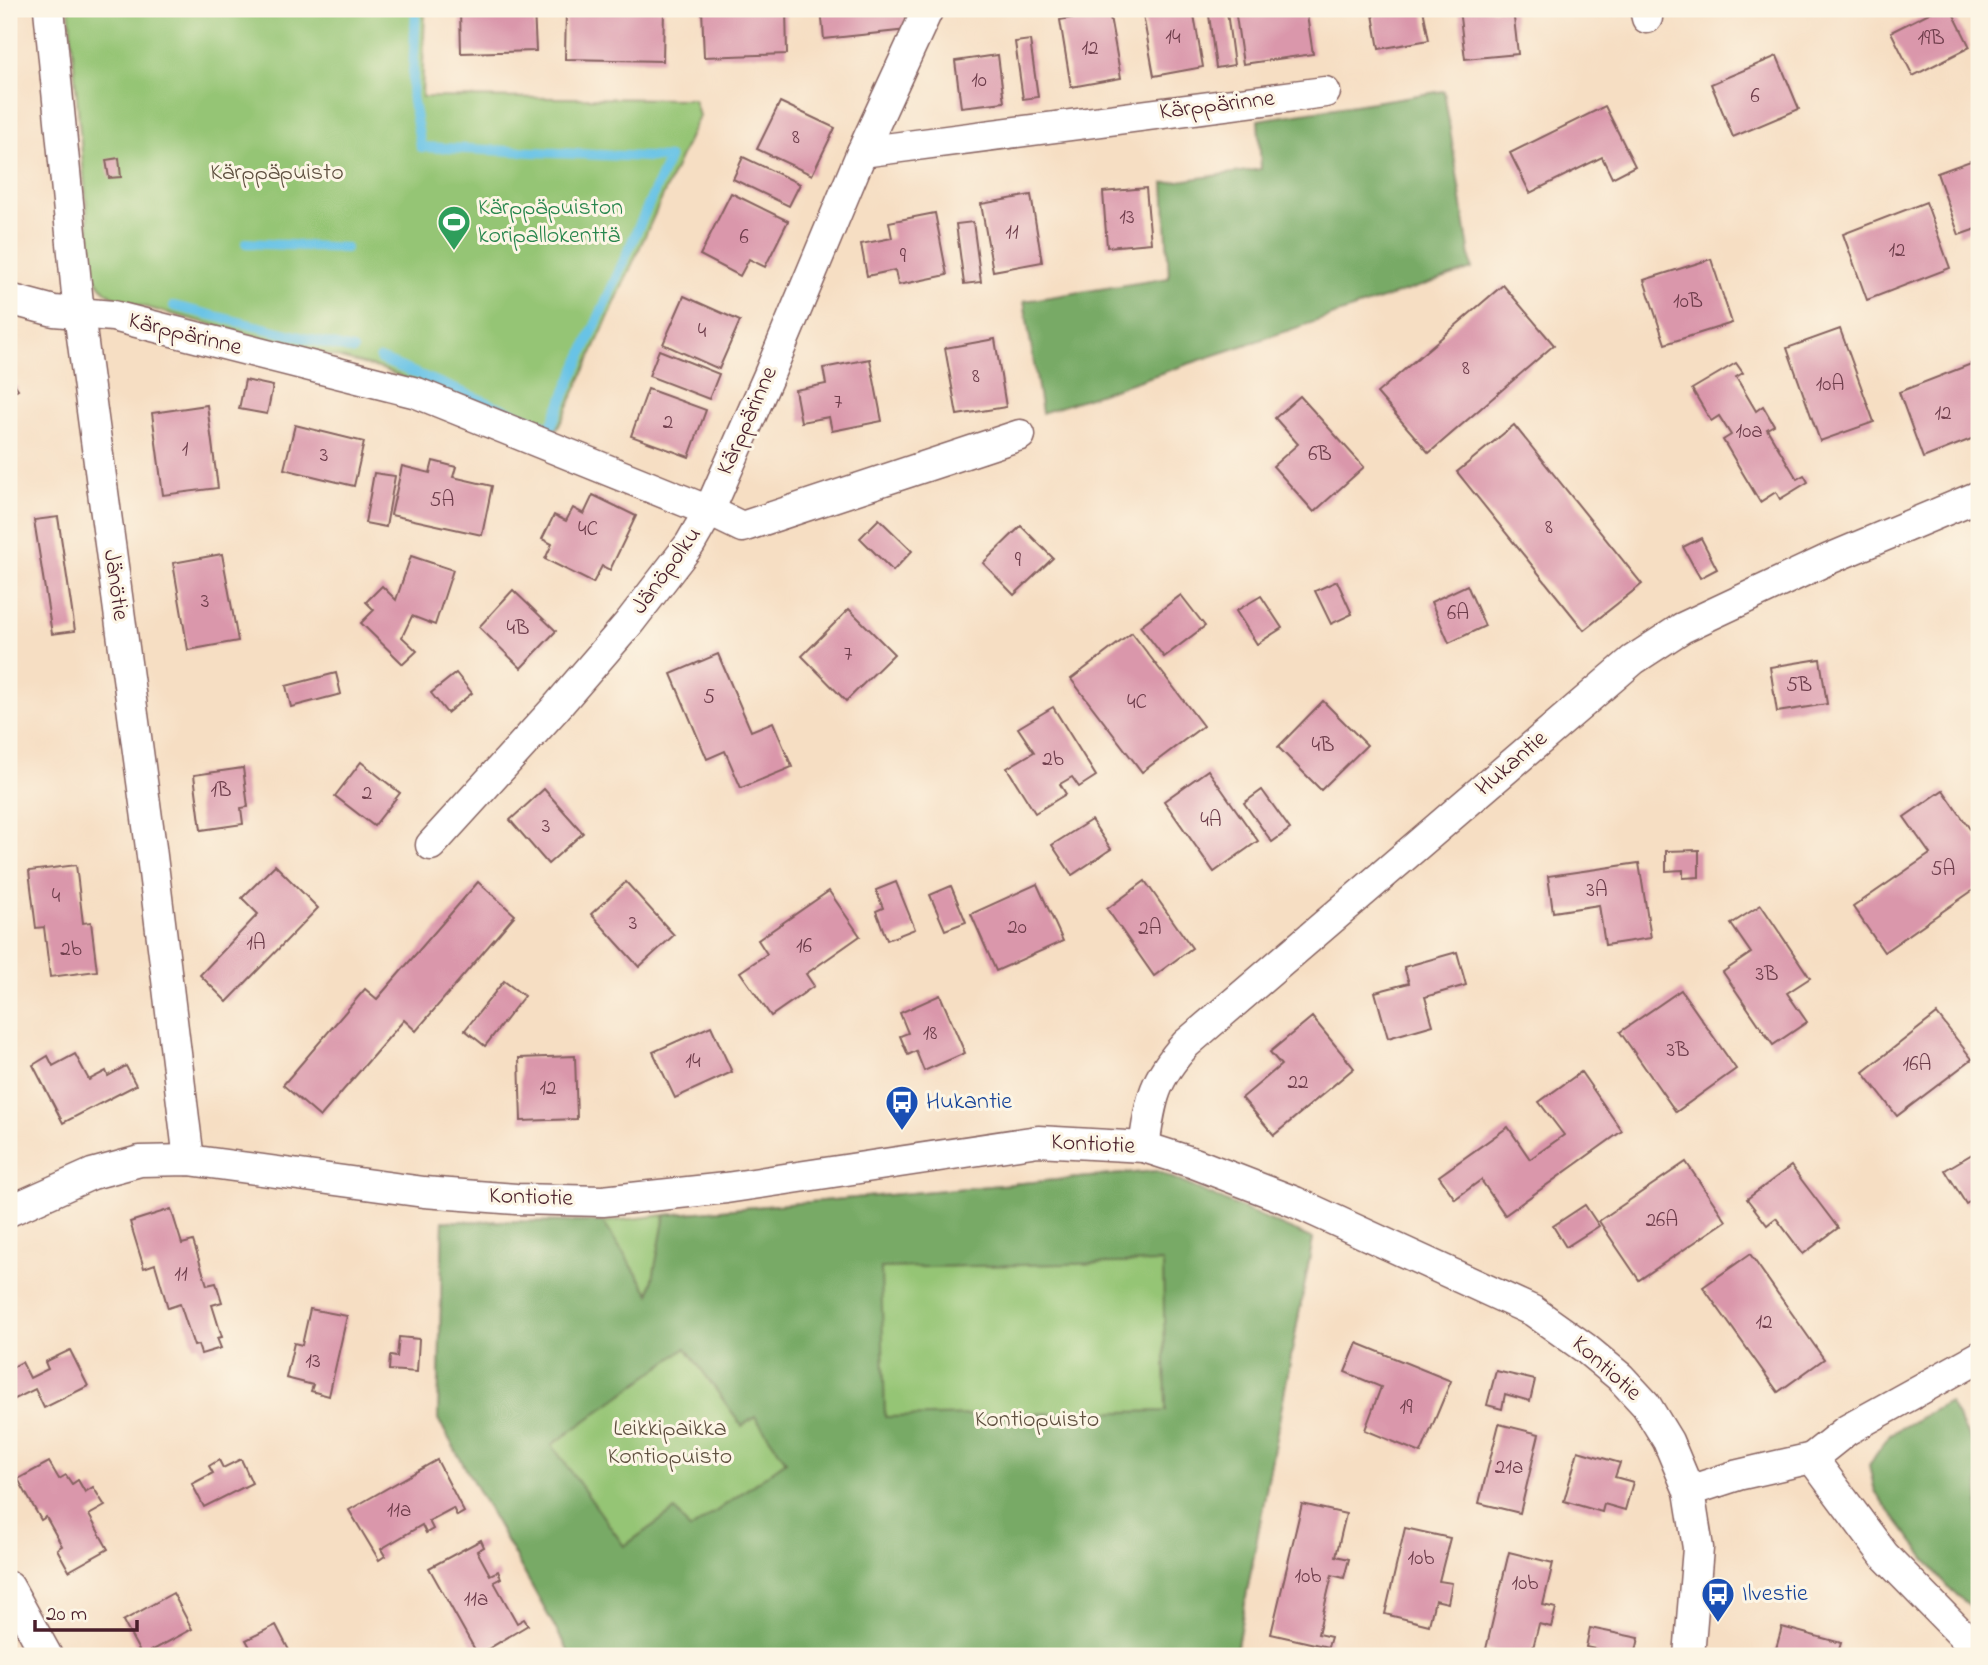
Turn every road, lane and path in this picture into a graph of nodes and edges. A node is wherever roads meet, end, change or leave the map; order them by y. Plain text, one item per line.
1 (49, 9) edge
2 (928, 9) edge
3 (1325, 92) dead end
4 (862, 152) junction
5 (9, 299) edge
6 (79, 314) junction
7 (1020, 435) dead end
8 (1979, 496) edge
9 (709, 511) junction
10 (431, 845) dead end
11 (1144, 1147) junction
12 (189, 1160) junction
13 (9, 1211) edge
14 (1979, 1357) edge
15 (1812, 1458) junction
16 (1689, 1491) junction
17 (9, 1587) edge
18 (1979, 1652) edge
19 (47, 1656) edge
20 (1689, 1656) edge

1 - 6 street, Jänötie
2 - 4 street
3 - 4 street, Kärppärinne
4 - 9 street, Kärppärinne
5 - 6 street, Kärppärinne
6 - 9 street, Kärppärinne
6 - 12 street, Jänötie
7 - 9 street, Jänöpolku
8 - 11 street, Hukantie
9 - 10 street, Jänöpolku
11 - 12 street, Kontiotie
11 - 16 street, Kontiotie
12 - 13 street, Kontiotie
14 - 15 street
15 - 16 street
15 - 18 street
16 - 20 street
17 - 19 street

